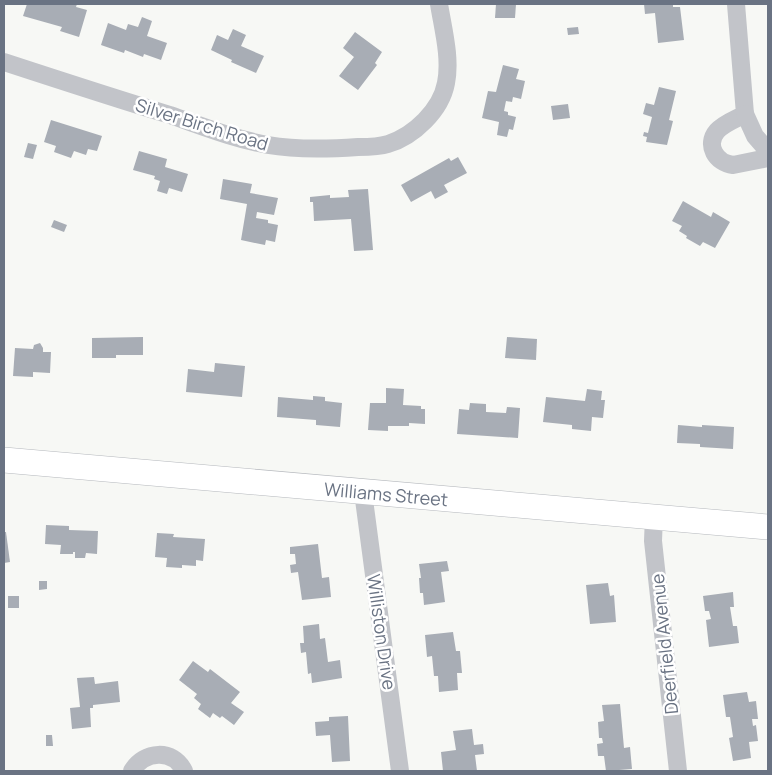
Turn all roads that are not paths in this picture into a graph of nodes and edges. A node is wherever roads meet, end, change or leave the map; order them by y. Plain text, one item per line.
1 (439, 4) edge
2 (736, 4) edge
3 (4, 62) edge
4 (745, 114) junction
5 (768, 150) edge
6 (768, 158) edge
7 (4, 460) edge
8 (362, 492) junction
9 (654, 516) junction
10 (768, 527) edge
11 (132, 771) edge
12 (184, 771) edge
13 (400, 771) edge
14 (678, 771) edge

1 - 3 street, Silver Birch Road
2 - 4 street
4 - 5 street
4 - 6 street
7 - 8 main road, Williams Street
8 - 9 main road, Williams Street
8 - 13 street, Williston Drive
9 - 10 main road, Williams Street
9 - 14 street, Deerfield Avenue
11 - 12 street

